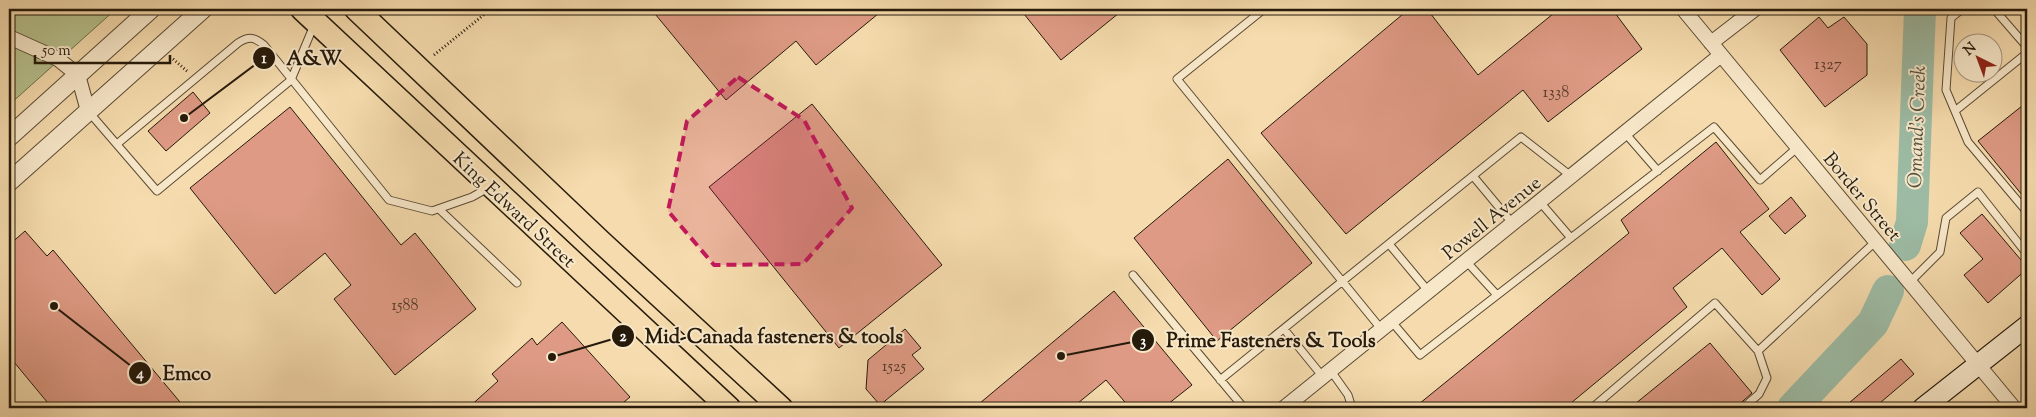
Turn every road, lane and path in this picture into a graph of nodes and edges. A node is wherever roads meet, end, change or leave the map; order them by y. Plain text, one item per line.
1 (151, 9) edge
2 (203, 9) edge
3 (356, 9) edge
4 (491, 9) edge
5 (1264, 9) edge
6 (1683, 9) edge
7 (1755, 9) edge
8 (1962, 9) edge
9 (1994, 9) edge
10 (308, 15) edge
11 (9, 37) edge
12 (1712, 43) junction
13 (2027, 47) edge
14 (2027, 53) edge
15 (434, 55) dead end
16 (1721, 55) junction
17 (171, 57) dead end
18 (78, 75) junction
19 (196, 78) junction
20 (291, 80) junction
21 (88, 111) junction
22 (1955, 111) junction
23 (1625, 132) junction
24 (9, 137) edge
25 (117, 144) junction
26 (1798, 147) junction
27 (1658, 171) junction
28 (1473, 176) junction
29 (1571, 176) junction
30 (9, 182) edge
31 (490, 186) junction
32 (1540, 202) junction
33 (438, 209) junction
34 (2027, 212) edge
35 (1512, 224) junction
36 (1571, 238) junction
37 (1876, 241) junction
38 (1389, 244) junction
39 (2027, 254) edge
40 (1466, 261) junction
41 (1133, 275) dead end
42 (1342, 282) junction
43 (1910, 282) junction
44 (517, 283) dead end
45 (1429, 292) junction
46 (1497, 295) junction
47 (1387, 326) junction
48 (1284, 329) junction
49 (2021, 334) edge
50 (1758, 351) junction
51 (1978, 364) junction
52 (1327, 374) junction
53 (1220, 380) junction
54 (729, 408) edge
55 (781, 408) edge
56 (1244, 408) edge
57 (1284, 408) edge
58 (1352, 408) edge
59 (1592, 408) edge
60 (1743, 408) edge
61 (1923, 408) edge
62 (2014, 408) edge

1 - 18 street
2 - 21 street
3 - 55 main road, King Edward Street
4 - 15 path
5 - 42 lane
6 - 12 street, Border Street
7 - 12 street
8 - 22 lane
9 - 13 lane
10 - 20 lane
10 - 31 main road, King Edward Street
11 - 18 street
12 - 16 street, Border Street
14 - 22 lane
16 - 23 street, Powell Avenue
16 - 26 street, Border Street
17 - 19 path
18 - 21 street
18 - 24 street
19 - 20 lane
19 - 25 lane
20 - 25 lane
20 - 33 lane
21 - 25 lane
21 - 30 street
22 - 34 lane
23 - 27 lane
23 - 29 street, Powell Avenue
26 - 27 lane
26 - 37 street, Border Street
27 - 36 lane
28 - 29 lane
28 - 35 lane
28 - 38 lane
29 - 32 street, Powell Avenue
31 - 33 lane
31 - 54 main road, King Edward Street
32 - 35 street, Powell Avenue
32 - 36 lane
33 - 44 lane
35 - 40 street, Powell Avenue
36 - 46 lane
37 - 43 street, Border Street
37 - 50 lane
38 - 42 lane
38 - 45 lane
39 - 43 lane
40 - 45 street, Powell Avenue
40 - 46 lane
41 - 53 lane
42 - 47 lane
42 - 48 lane
43 - 51 street, Border Street
45 - 47 street, Powell Avenue
46 - 47 lane
47 - 52 street, Powell Avenue
48 - 52 lane
48 - 53 lane
49 - 51 main road
50 - 59 lane
50 - 60 lane
51 - 61 main road
51 - 62 street, Border Street
52 - 57 street, Powell Avenue
52 - 58 lane
53 - 56 lane

